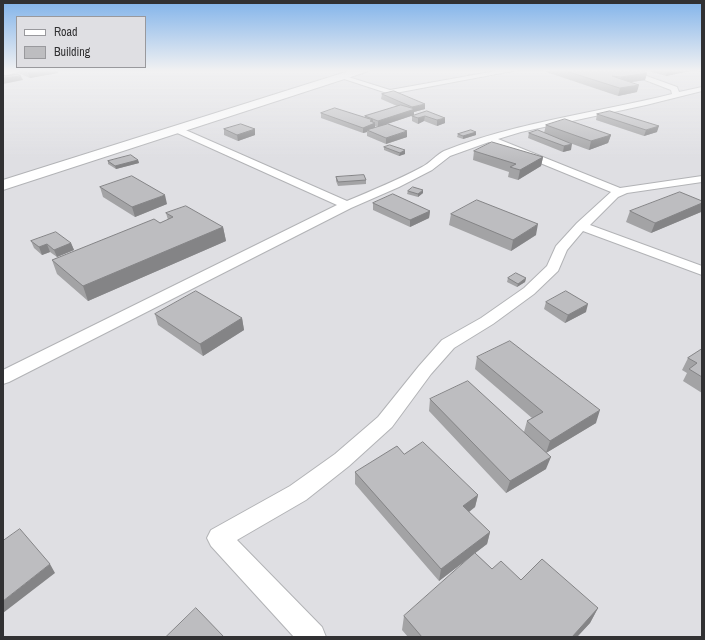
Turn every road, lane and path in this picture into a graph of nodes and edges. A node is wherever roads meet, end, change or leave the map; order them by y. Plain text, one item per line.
1 (271, 100) edge
2 (654, 100) edge
3 (178, 130) junction
4 (489, 139) junction
5 (702, 179) edge
6 (3, 185) edge
7 (620, 192) junction
8 (347, 205) junction
9 (581, 226) junction
10 (702, 271) edge
11 (3, 378) edge
12 (312, 637) edge

1 - 3 street
2 - 4 street
3 - 6 street
3 - 8 street
4 - 7 street
4 - 8 street
5 - 7 street
7 - 9 street
8 - 11 street
9 - 10 street
9 - 12 street

